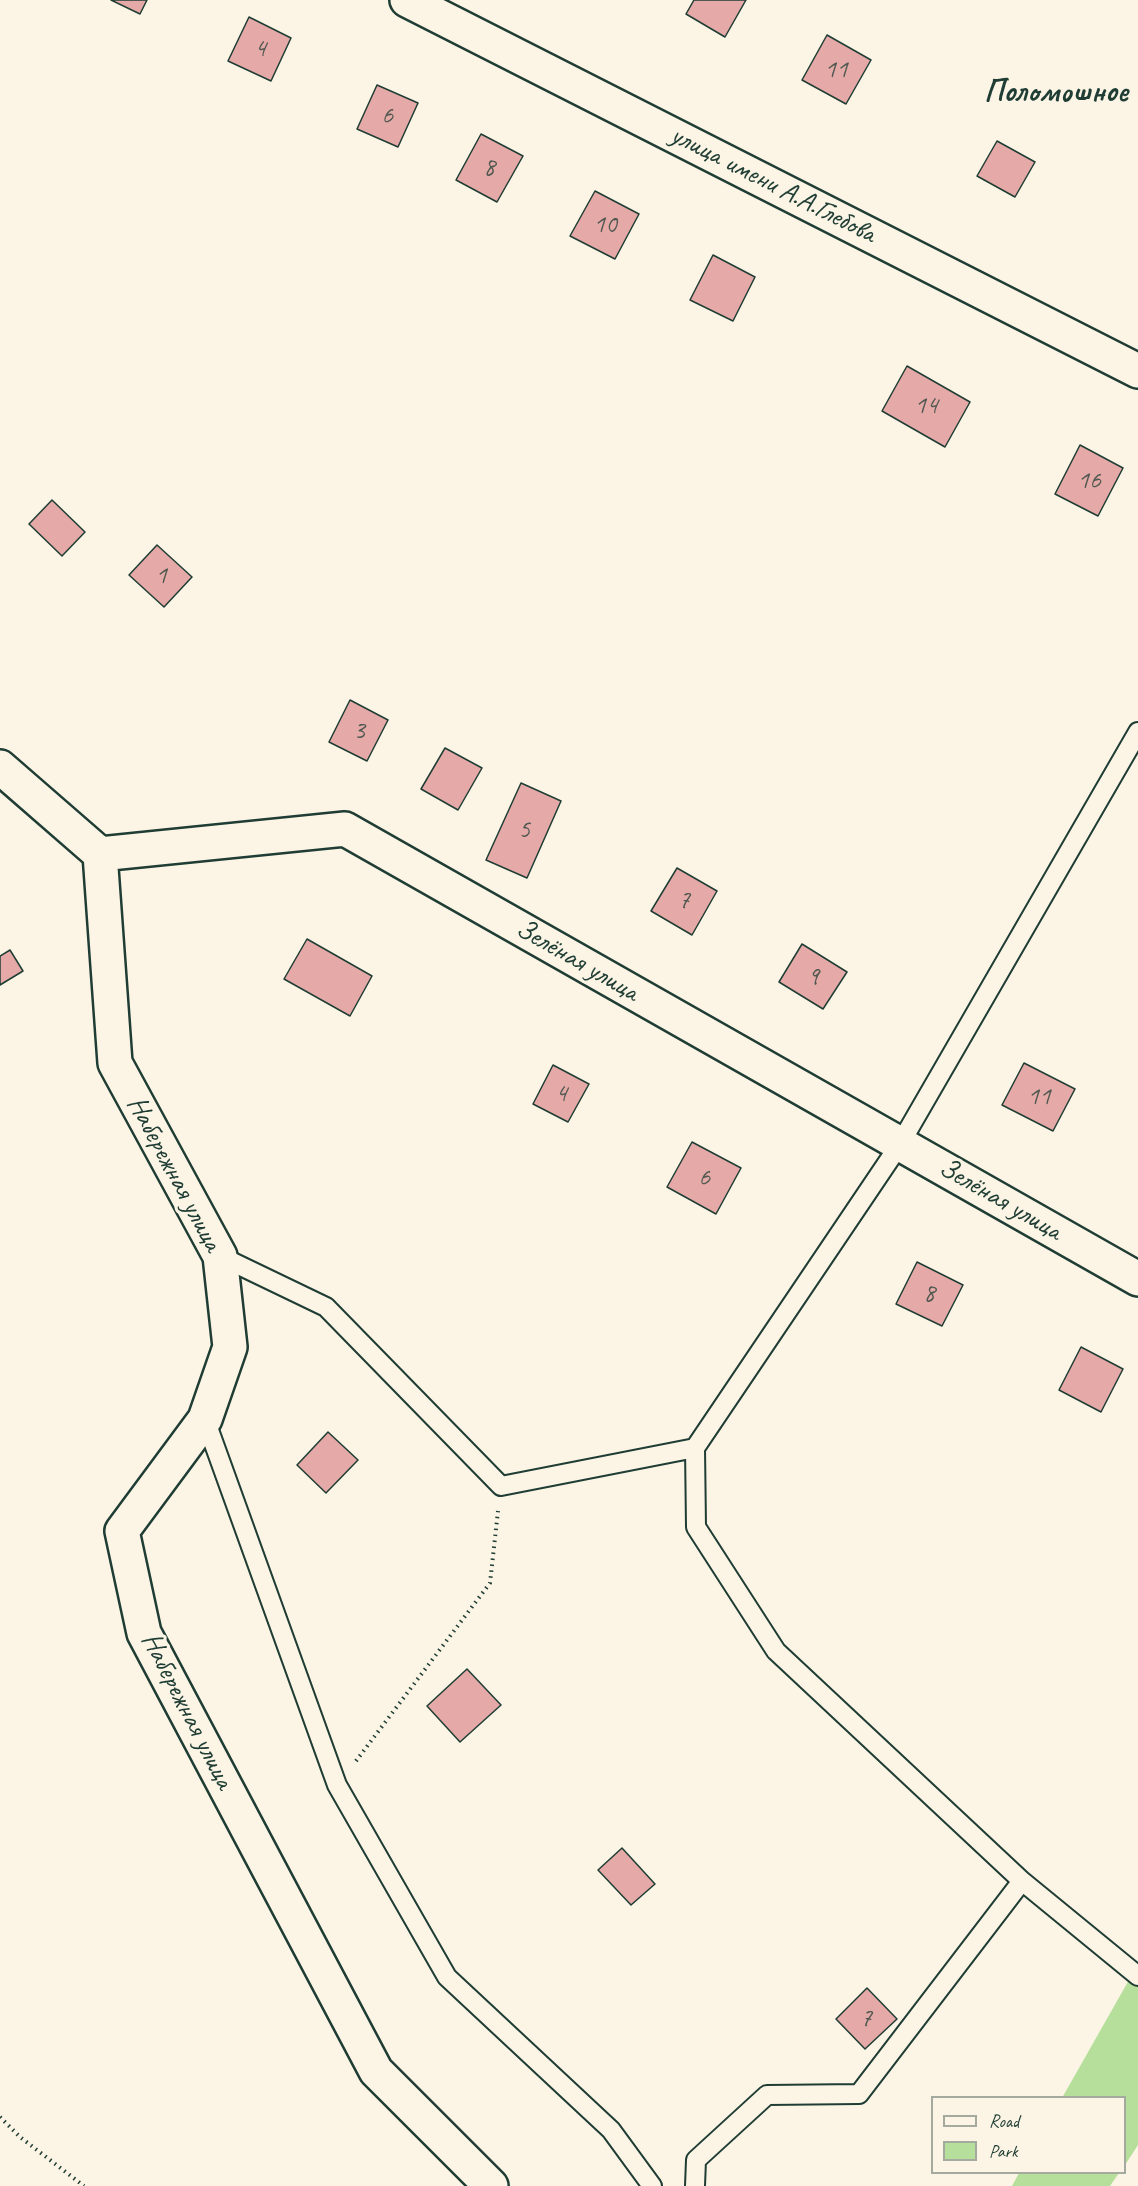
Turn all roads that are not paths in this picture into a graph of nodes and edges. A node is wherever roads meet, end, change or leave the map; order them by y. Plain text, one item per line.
1 (407, 0) edge
2 (1138, 370) edge
3 (1138, 732) edge
4 (0, 767) edge
5 (100, 854) junction
6 (900, 1144) junction
7 (220, 1256) junction
8 (1138, 1279) edge
9 (205, 1419) junction
10 (694, 1448) junction
11 (1022, 1881) junction
12 (1138, 1976) edge
13 (491, 2186) edge
14 (651, 2186) edge
15 (695, 2186) edge

1 - 2 street, улица имени А.А.Глебова
3 - 6 lane
4 - 5 street
5 - 6 street, Зелёная улица
5 - 7 street, Набережная улица
6 - 8 street, Зелёная улица
6 - 10 lane
7 - 9 street, Набережная улица
7 - 10 lane
9 - 13 street, Набережная улица
9 - 14 lane
10 - 11 lane
11 - 12 lane
11 - 15 lane

